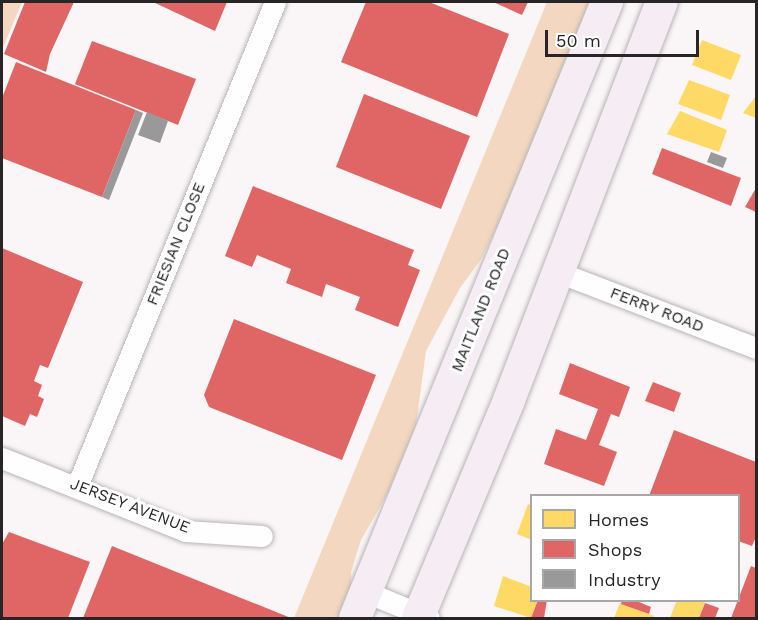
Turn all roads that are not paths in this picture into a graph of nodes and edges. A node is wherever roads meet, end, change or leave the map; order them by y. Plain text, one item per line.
1 (275, 2) edge
2 (607, 2) edge
3 (662, 2) edge
4 (558, 272) junction
5 (756, 348) edge
6 (2, 458) edge
7 (77, 486) junction
8 (262, 536) dead end
9 (361, 605) edge
10 (422, 617) edge

1 - 7 street, FRIESIAN CLOSE
2 - 9 highway, MAITLAND ROAD
3 - 4 highway
4 - 5 street, FERRY ROAD
4 - 10 highway
6 - 7 street, JERSEY AVENUE
7 - 8 street, JERSEY AVENUE
9 - 10 street

